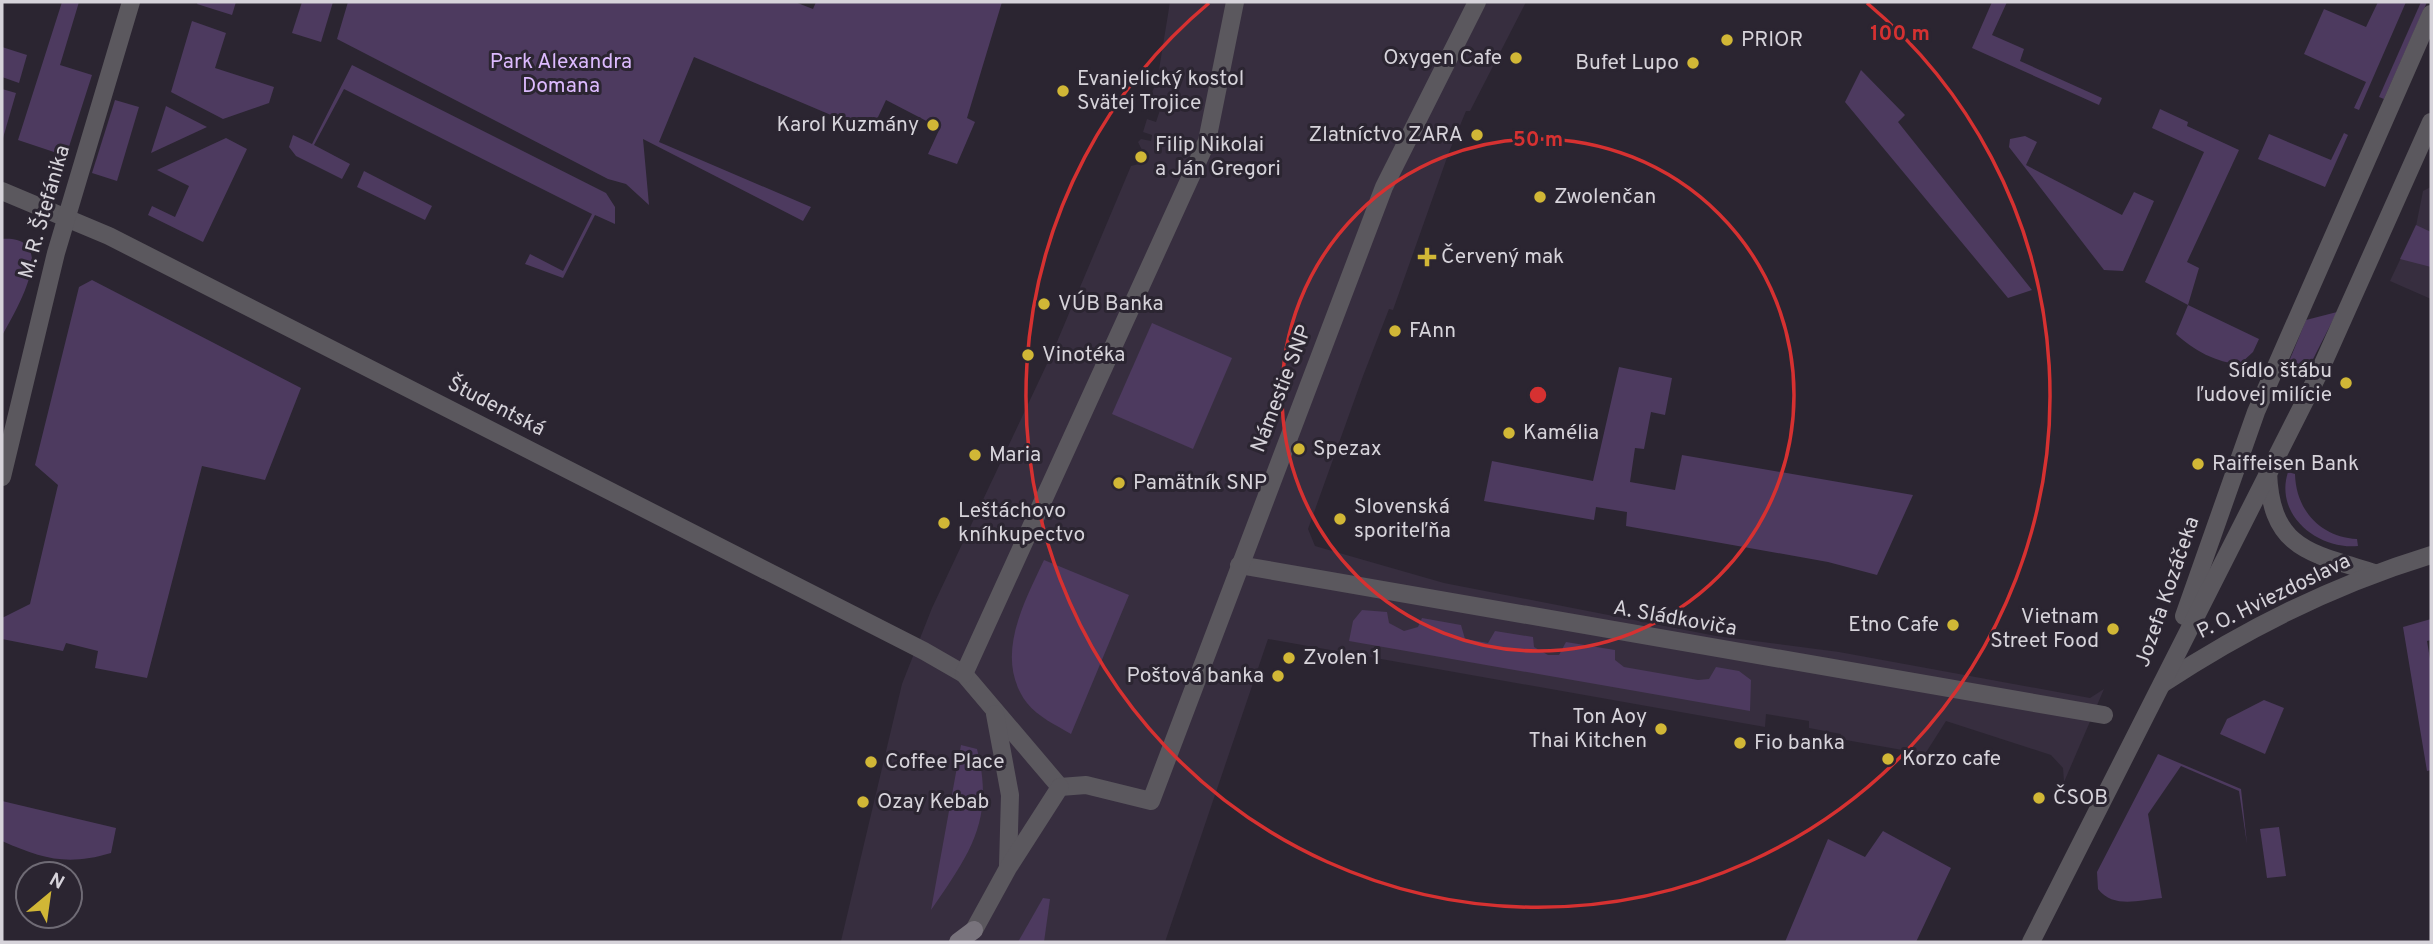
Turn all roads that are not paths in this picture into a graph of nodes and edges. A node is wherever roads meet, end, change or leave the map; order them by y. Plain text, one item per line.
1 (131, 2) edge
2 (1236, 2) edge
3 (1477, 2) edge
4 (2431, 14) edge
5 (2431, 122) edge
6 (2, 191) edge
7 (66, 217) junction
8 (2268, 470) junction
9 (2, 477) edge
10 (2431, 555) edge
11 (1239, 565) junction
12 (2375, 573) junction
13 (964, 674) junction
14 (2159, 685) junction
15 (993, 707) junction
16 (2104, 715) dead end
17 (1060, 787) junction
18 (1008, 868) junction
19 (970, 938) edge
20 (958, 942) edge
21 (2031, 942) edge

1 - 7 street, M. R. Štefánika
2 - 13 street
3 - 11 street, Námestie SNP
4 - 14 street, Jozefa Kozáčeka
5 - 8 street, Jozefa Kozáčeka
6 - 7 street, Študentská
7 - 9 street, M. R. Štefánika
7 - 13 street, Študentská
8 - 12 street, P. O. Hviezdoslava
8 - 14 street, Jozefa Kozáčeka
10 - 12 street, P. O. Hviezdoslava
11 - 16 street, A. Sládkoviča
11 - 17 street, Námestie SNP
12 - 14 street, P. O. Hviezdoslava
13 - 15 street
14 - 21 street
15 - 17 street
15 - 18 street
17 - 18 street
18 - 19 street
19 - 20 street

